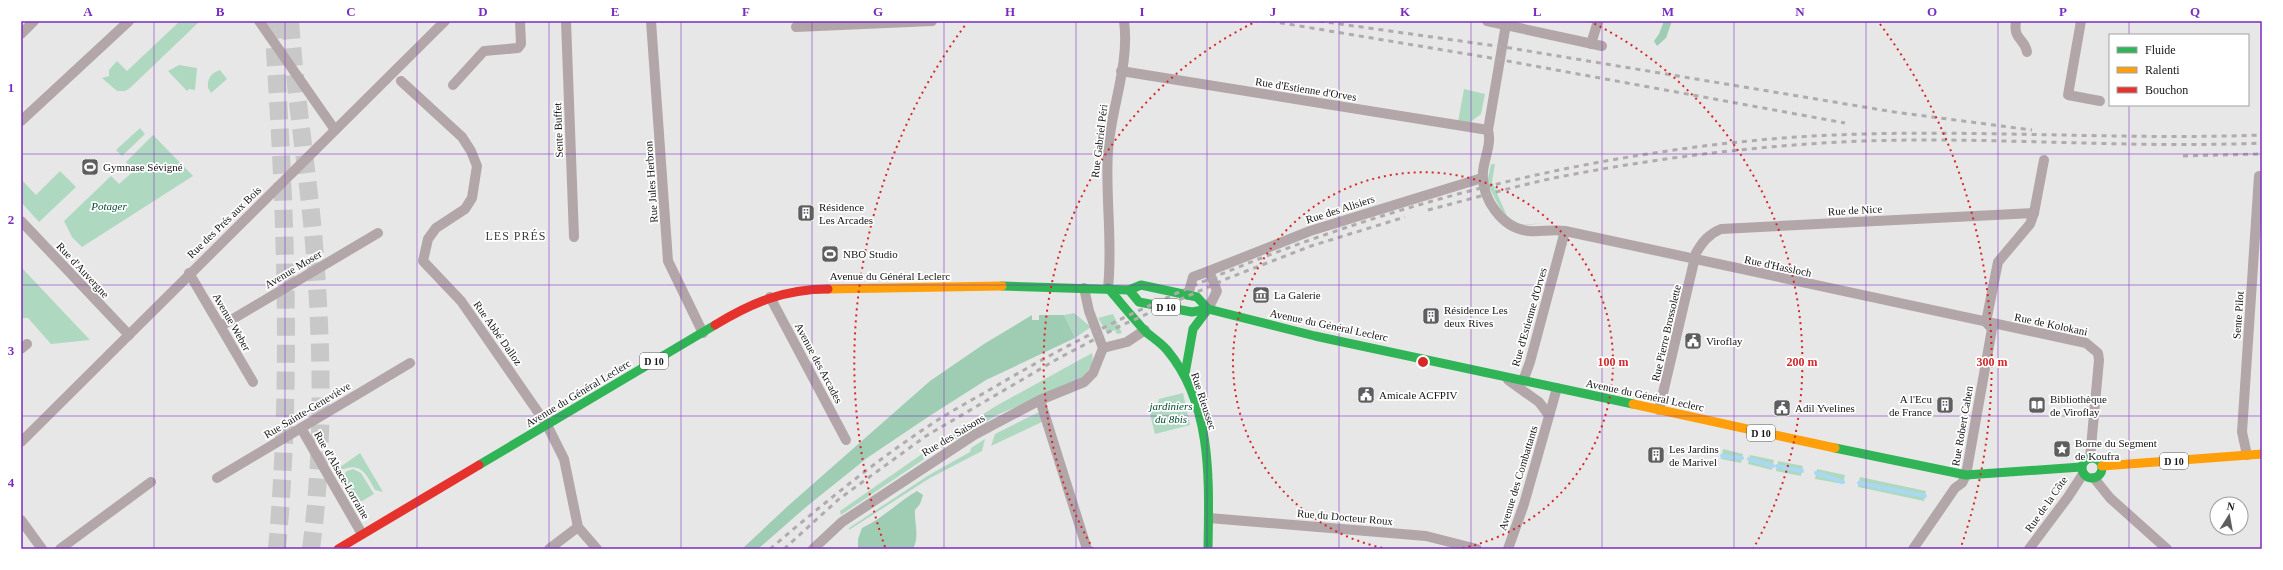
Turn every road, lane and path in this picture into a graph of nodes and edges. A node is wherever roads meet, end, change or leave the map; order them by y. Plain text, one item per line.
1 (34, 21) edge
2 (129, 21) edge
3 (259, 21) edge
4 (445, 21) edge
5 (520, 21) edge
6 (566, 21) edge
7 (651, 21) edge
8 (932, 21) edge
9 (1124, 21) edge
10 (1487, 21) edge
11 (1598, 21) edge
12 (2016, 21) edge
13 (2081, 21) edge
14 (1506, 24) junction
15 (796, 27) dead end
16 (21, 34) edge
17 (1591, 44) junction
18 (1602, 46) dead end
19 (2026, 52) dead end
20 (1121, 71) junction
21 (401, 81) dead end
22 (453, 85) dead end
23 (2100, 101) dead end
24 (21, 121) edge
25 (335, 130) junction
26 (1488, 130) junction
27 (2044, 160) dead end
28 (2259, 176) dead end
29 (1482, 178) junction
30 (2034, 213) junction
31 (21, 221) edge
32 (1565, 231) junction
33 (378, 233) dead end
34 (574, 238) dead end
35 (1694, 260) junction
36 (1209, 271) junction
37 (189, 273) junction
38 (1084, 288) junction
39 (1108, 288) junction
40 (1128, 290) junction
41 (1188, 294) junction
42 (770, 297) junction
43 (1208, 309) junction
44 (1986, 322) junction
45 (221, 326) junction
46 (1145, 330) junction
47 (703, 333) junction
48 (129, 335) junction
49 (1103, 348) junction
50 (410, 363) dead end
51 (1185, 374) junction
52 (1503, 377) junction
53 (1523, 381) junction
54 (253, 382) dead end
55 (1557, 388) junction
56 (1040, 400) junction
57 (1659, 410) junction
58 (1548, 414) junction
59 (547, 425) junction
60 (302, 428) junction
61 (846, 440) dead end
62 (21, 442) edge
63 (2247, 454) junction
64 (2262, 454) edge
65 (2090, 458) junction
66 (2102, 466) junction
67 (2082, 470) junction
68 (1966, 475) junction
69 (217, 478) dead end
70 (2094, 478) junction
71 (151, 482) dead end
72 (1209, 518) junction
73 (21, 520) edge
74 (578, 527) junction
75 (362, 534) junction
76 (42, 549) edge
77 (60, 549) edge
78 (338, 549) edge
79 (549, 549) edge
80 (597, 549) edge
81 (813, 549) edge
82 (1087, 549) edge
83 (1208, 549) edge
84 (1477, 549) edge
85 (1508, 549) edge
86 (1913, 549) edge
87 (2029, 549) edge
88 (2167, 549) edge

1 - 16 street
2 - 24 street
3 - 25 street
4 - 25 street, Rue des Prés aux Bois
5 - 22 street
6 - 34 street, Sente Buffet
7 - 47 street, Rue Jules Herbron
8 - 15 street
9 - 20 street, Rue Gabriel Péri
10 - 14 street
11 - 17 street
12 - 19 street
13 - 23 street
14 - 17 street
14 - 26 street
17 - 18 street
20 - 26 street, Rue d'Estienne d'Orves
20 - 39 street, Rue Gabriel Péri
21 - 59 street, Rue Abbé Dalloz
25 - 37 street, Rue des Prés aux Bois
26 - 29 street
27 - 30 street, Rue Robert Cahen
28 - 63 street, Sente Pilot
29 - 32 street
29 - 36 street, Rue des Alisiers
30 - 35 street, Rue de Nice
30 - 44 street, Rue Robert Cahen
31 - 48 street, Rue d'Auvergne
32 - 35 street, Rue d'Hassloch
32 - 53 street, Rue d'Estienne d'Orves
33 - 45 street, Avenue Moser
35 - 44 street, Rue d'Hassloch
35 - 57 street, Rue Pierre Brossolette
36 - 41 street, Rue des Alisiers
36 - 43 street
37 - 45 street, Avenue Weber
37 - 48 street, Rue des Prés aux Bois
38 - 39 main road, Avenue du Général Leclerc / D 10
38 - 42 main road, Avenue du Général Leclerc / D 10
38 - 49 street
39 - 40 main road, Avenue du Général Leclerc / D 10
39 - 46 main road, Rue Rieussec
40 - 41 main road, Avenue du Général Leclerc / D 10
40 - 43 main road, Avenue du Général Leclerc / D 10
41 - 43 main road, Avenue du Général Leclerc / D 10
42 - 47 main road, Avenue du Général Leclerc / D 10
42 - 61 street, Avenue des Arcades
43 - 51 main road
43 - 52 main road, Avenue du Général Leclerc / D 10
44 - 65 street, Rue de Kolokani
44 - 68 street, Rue Robert Cahen
45 - 54 street, Avenue Weber
46 - 49 street
46 - 51 main road, Rue Rieussec
47 - 59 main road, Avenue du Général Leclerc / D 10
48 - 62 street, Rue des Prés aux Bois
49 - 56 street, Rue des Saisons
50 - 60 street, Rue Sainte-Geneviève
51 - 72 main road, Rue Rieussec
52 - 53 main road, Avenue du Général Leclerc / D 10
52 - 58 street, Avenue des Combattants
53 - 55 main road, Avenue du Général Leclerc / D 10
55 - 57 main road, Avenue du Général Leclerc / D 10
55 - 58 street, Avenue des Combattants
56 - 81 street, Rue des Saisons
56 - 82 street
57 - 68 main road, Avenue du Général Leclerc / D 10
58 - 85 street, Avenue des Combattants
59 - 74 street, Rue Abbé Dalloz
59 - 75 main road, Avenue du Général Leclerc / D 10
60 - 69 street, Rue Sainte-Geneviève
60 - 75 street, Rue d'Alsace-Lorraine
63 - 64 main road, D 10
63 - 66 main road, D 10
65 - 66 main road
65 - 67 main road
66 - 70 main road
67 - 68 main road, Avenue du Général Leclerc / D 10
67 - 70 main road
67 - 87 street, Rue de la Côte
68 - 86 street
70 - 88 street
71 - 77 street
72 - 83 main road, Rue Rieussec
72 - 84 street, Rue du Docteur Roux
73 - 76 street
74 - 79 street
74 - 80 street
75 - 78 main road, Avenue du Général Leclerc / D 10

